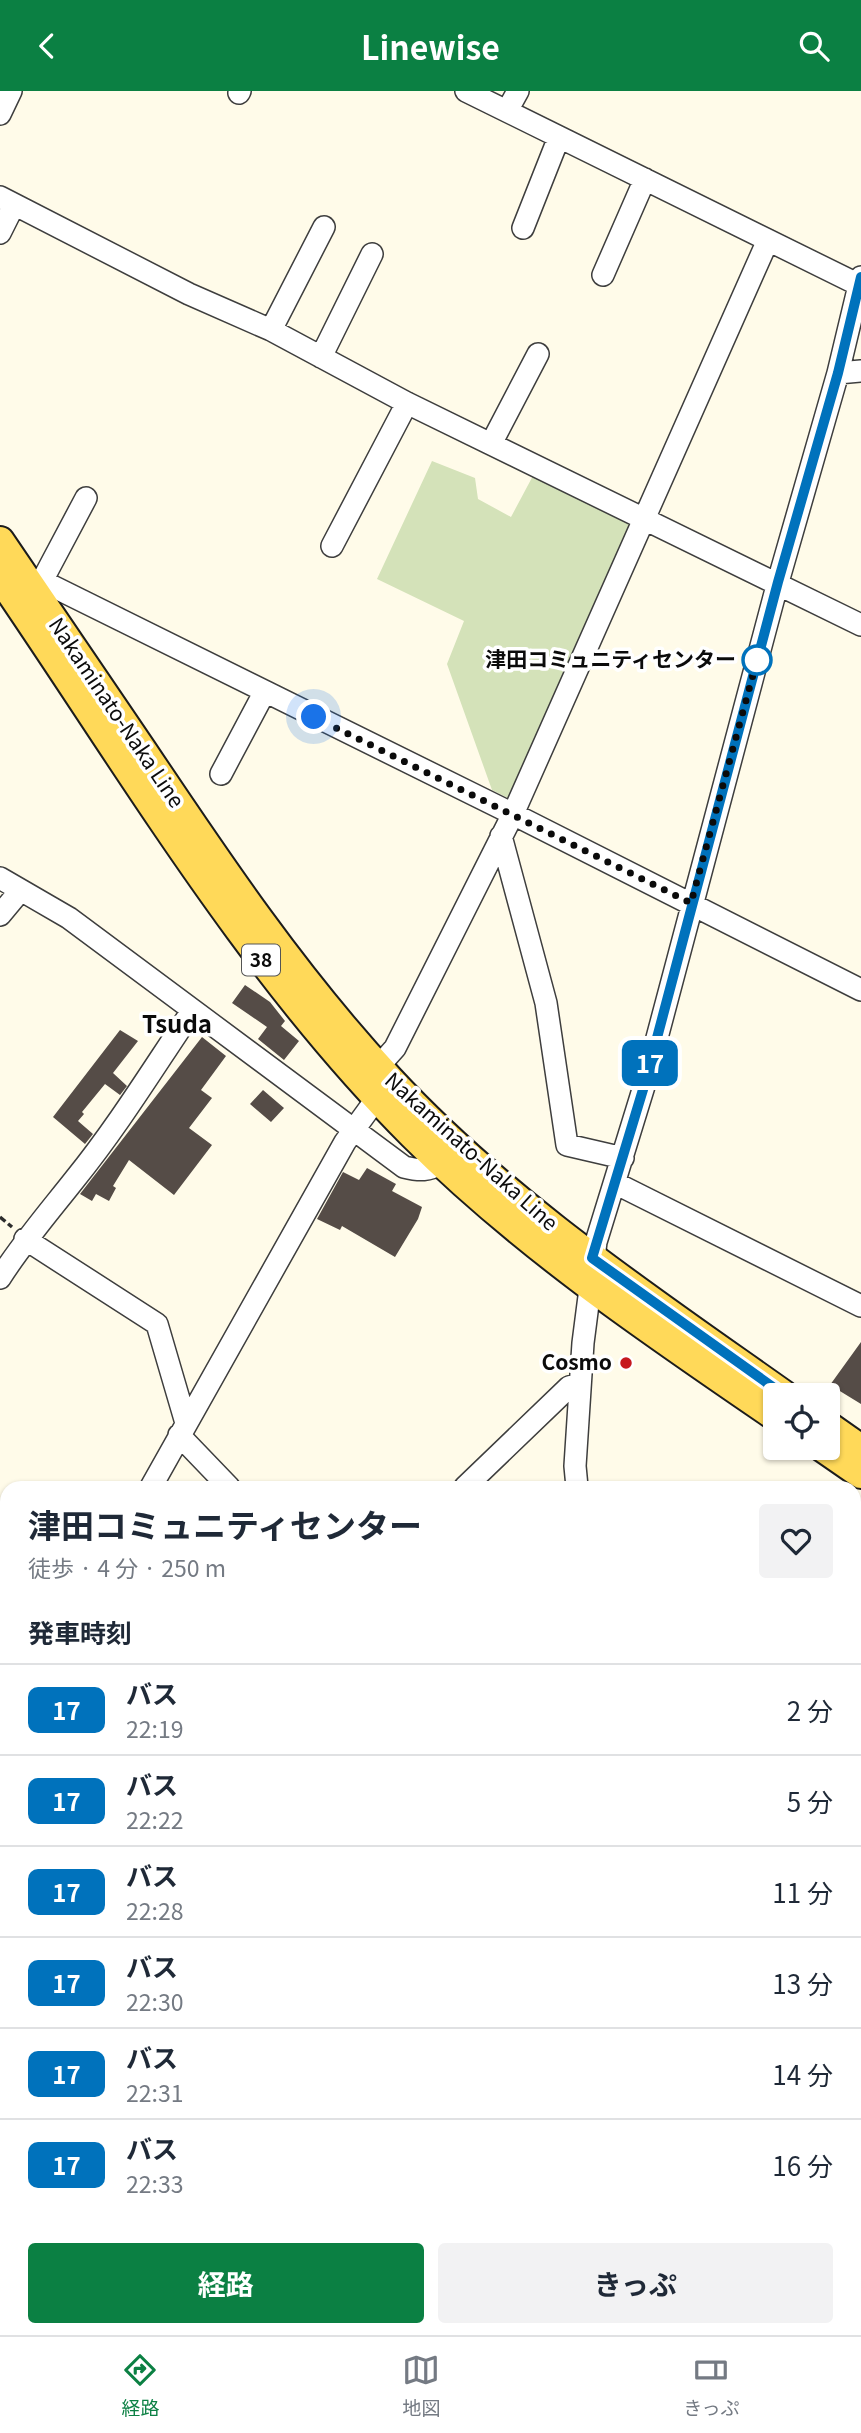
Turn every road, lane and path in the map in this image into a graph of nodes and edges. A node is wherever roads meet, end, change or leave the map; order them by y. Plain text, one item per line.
1 (11, 91) edge
2 (466, 91) edge
3 (518, 91) edge
4 (508, 111) junction
5 (0, 114) edge
6 (559, 137) junction
7 (645, 179) junction
8 (7, 201) edge
9 (324, 227) dead end
10 (523, 228) dead end
11 (0, 233) edge
12 (768, 240) junction
13 (372, 254) dead end
14 (603, 275) dead end
15 (860, 281) edge
16 (271, 330) junction
17 (537, 354) dead end
18 (321, 357) junction
19 (861, 371) edge
20 (838, 373) junction
21 (407, 403) junction
22 (492, 442) junction
23 (86, 498) dead end
24 (644, 520) junction
25 (0, 541) edge
26 (332, 546) dead end
27 (0, 577) edge
28 (778, 582) junction
29 (36, 583) junction
30 (861, 625) edge
31 (264, 693) junction
32 (221, 774) dead end
33 (513, 814) junction
34 (501, 836) junction
35 (0, 878) edge
36 (20, 891) junction
37 (691, 903) junction
38 (0, 915) edge
39 (861, 990) edge
40 (192, 1011) junction
41 (378, 1067) junction
42 (377, 1098) junction
43 (353, 1131) junction
44 (623, 1158) junction
45 (443, 1163) junction
46 (615, 1183) junction
47 (25, 1239) junction
48 (590, 1272) junction
49 (0, 1278) edge
50 (861, 1306) edge
51 (765, 1383) edge
52 (580, 1384) junction
53 (763, 1407) edge
54 (183, 1429) junction
55 (840, 1434) edge
56 (861, 1449) edge
57 (840, 1459) edge
58 (861, 1474) edge
59 (154, 1481) edge
60 (224, 1481) edge
61 (471, 1481) edge
62 (576, 1481) edge

1 - 5 street
2 - 4 street
3 - 4 street
4 - 6 street
6 - 7 street
6 - 10 street
7 - 12 street
7 - 14 street
8 - 11 street
8 - 16 street
9 - 16 street
12 - 15 street
12 - 24 street
13 - 18 street
15 - 20 street
16 - 18 street
17 - 22 street
18 - 21 street
19 - 20 street
20 - 28 street
21 - 22 street
21 - 26 street
22 - 24 street
23 - 29 street
24 - 28 street
24 - 33 street
25 - 29 main road, Nakaminato-Naka Line / 38
27 - 42 main road, Nakaminato-Naka Line / 38
28 - 30 street
28 - 37 street
29 - 31 street
29 - 41 main road, Nakaminato-Naka Line / 38
31 - 32 street
31 - 33 street
33 - 34 street
33 - 37 street
34 - 41 street
34 - 44 street
35 - 36 street
36 - 38 street
36 - 40 street
37 - 39 street
37 - 44 street
40 - 43 street
40 - 47 street
41 - 48 main road, Nakaminato-Naka Line / 38
42 - 43 street
42 - 45 main road, Nakaminato-Naka Line / 38
43 - 45 street
43 - 54 street
44 - 46 street
45 - 48 main road, Nakaminato-Naka Line / 38
46 - 48 street
46 - 50 street
47 - 49 street
47 - 54 street
48 - 51 main road, Nakaminato-Naka Line / 38
48 - 52 street
48 - 53 main road, Nakaminato-Naka Line / 38
52 - 61 street
52 - 62 street
54 - 59 street
54 - 60 street
55 - 56 main road
57 - 58 main road

